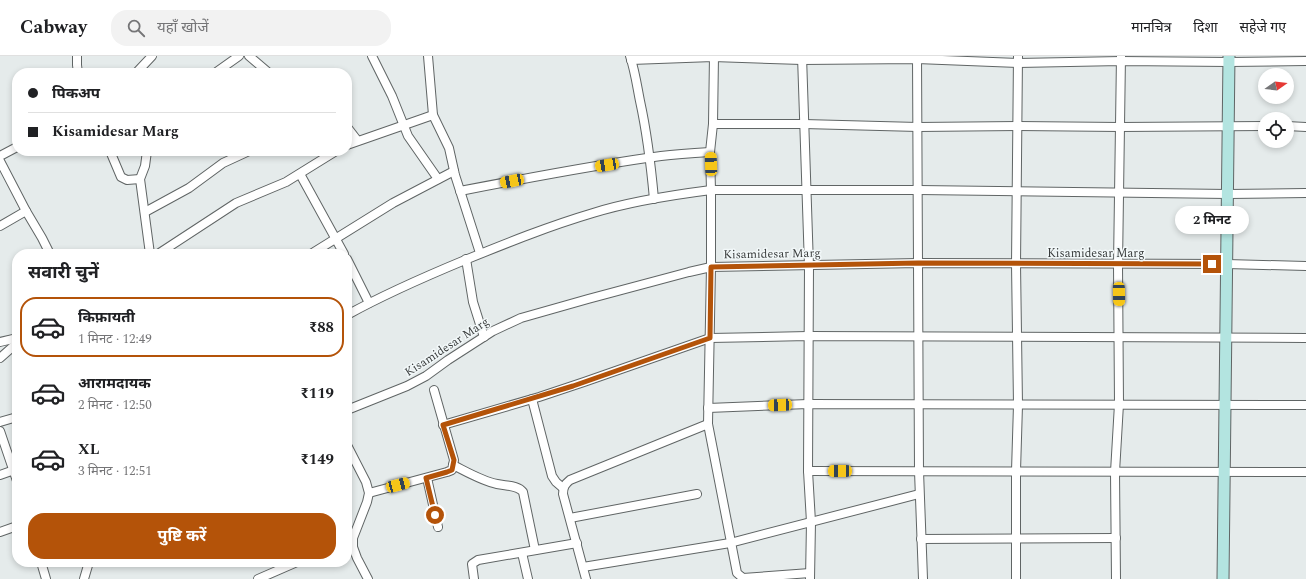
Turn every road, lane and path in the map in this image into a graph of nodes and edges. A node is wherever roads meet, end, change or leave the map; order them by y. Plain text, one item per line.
1 (77, 56) edge
2 (152, 56) edge
3 (239, 56) edge
4 (249, 56) edge
5 (372, 56) edge
6 (429, 57) edge
7 (714, 57) edge
8 (917, 57) edge
9 (630, 58) edge
10 (802, 58) edge
11 (1121, 59) edge
12 (1229, 59) edge
13 (1018, 60) edge
14 (1306, 61) edge
15 (77, 68) edge
16 (141, 68) edge
17 (222, 68) edge
18 (263, 68) edge
19 (433, 115) junction
20 (713, 124) junction
21 (804, 124) junction
22 (403, 126) junction
23 (1018, 126) junction
24 (1228, 126) junction
25 (1258, 126) edge
26 (1294, 126) edge
27 (918, 127) junction
28 (1306, 127) edge
29 (1120, 128) junction
30 (352, 134) edge
31 (357, 140) junction
32 (352, 142) edge
33 (12, 150) edge
34 (710, 152) junction
35 (0, 156) edge
36 (112, 156) edge
37 (146, 156) edge
38 (238, 156) edge
39 (328, 156) edge
40 (650, 158) junction
41 (0, 161) edge
42 (454, 170) junction
43 (3, 172) edge
44 (300, 174) junction
45 (140, 179) junction
46 (438, 179) junction
47 (712, 190) junction
48 (918, 190) junction
49 (460, 191) junction
50 (807, 191) junction
51 (1017, 192) junction
52 (1120, 192) junction
53 (1306, 193) edge
54 (1228, 194) junction
55 (654, 199) junction
56 (26, 211) junction
57 (145, 212) junction
58 (0, 226) edge
59 (336, 238) junction
60 (48, 249) edge
61 (149, 249) edge
62 (166, 249) edge
63 (319, 249) edge
64 (342, 249) edge
65 (480, 253) junction
66 (466, 260) junction
67 (918, 263) junction
68 (1016, 264) junction
69 (1227, 264) junction
70 (1118, 265) junction
71 (808, 266) junction
72 (1306, 266) edge
73 (711, 267) junction
74 (352, 269) edge
75 (369, 303) junction
76 (352, 312) edge
77 (808, 336) junction
78 (1018, 336) junction
79 (484, 337) junction
80 (918, 337) junction
81 (1226, 337) junction
82 (710, 338) junction
83 (1119, 338) junction
84 (1306, 338) edge
85 (12, 339) edge
86 (0, 342) edge
87 (12, 347) edge
88 (0, 358) edge
89 (434, 390) dead end
90 (532, 399) junction
91 (808, 404) junction
92 (1119, 404) junction
93 (1225, 404) junction
94 (919, 405) junction
95 (1018, 405) junction
96 (1306, 405) edge
97 (352, 408) edge
98 (708, 408) junction
99 (12, 418) edge
100 (0, 422) edge
101 (708, 424) junction
102 (443, 425) junction
103 (0, 431) edge
104 (352, 455) edge
105 (12, 462) edge
106 (453, 465) junction
107 (12, 471) edge
108 (808, 471) junction
109 (919, 471) junction
110 (1016, 471) junction
111 (1224, 471) junction
112 (1115, 472) junction
113 (1306, 472) edge
114 (0, 475) edge
115 (426, 478) junction
116 (563, 488) junction
117 (368, 493) junction
118 (698, 494) dead end
119 (919, 494) junction
120 (570, 518) junction
121 (811, 522) junction
122 (12, 528) edge
123 (438, 528) dead end
124 (0, 532) edge
125 (352, 536) edge
126 (1116, 538) junction
127 (921, 539) junction
128 (1016, 539) junction
129 (577, 543) junction
130 (730, 544) junction
131 (352, 545) edge
132 (535, 550) junction
133 (522, 553) junction
134 (583, 566) junction
135 (42, 567) edge
136 (88, 567) edge
137 (286, 567) edge
138 (737, 576) edge
139 (810, 576) edge
140 (46, 579) edge
141 (84, 579) edge
142 (258, 579) edge
143 (368, 579) edge
144 (474, 579) edge
145 (528, 579) edge
146 (586, 579) edge
147 (923, 579) edge
148 (1016, 579) edge
149 (1116, 579) edge
150 (1223, 579) edge

1 - 15 street
2 - 16 street
3 - 17 street
4 - 18 street
5 - 22 street
6 - 19 street
7 - 9 street
7 - 10 street
7 - 20 street
8 - 10 street
8 - 13 street
8 - 27 street
9 - 40 street
10 - 21 street
11 - 12 street
11 - 13 street
11 - 29 street
12 - 14 street
12 - 24 street
13 - 23 street
19 - 22 street
19 - 42 street
20 - 21 street
20 - 34 street
21 - 27 street
21 - 50 street
22 - 31 street
22 - 46 street
23 - 27 street
23 - 29 street
23 - 51 street
24 - 25 street
24 - 29 street
24 - 54 street
26 - 28 street
27 - 48 street
29 - 52 street
30 - 31 street
31 - 32 street
33 - 35 street
34 - 40 street
34 - 47 street
36 - 45 street
37 - 45 street
38 - 57 street
39 - 44 street
40 - 49 street
40 - 55 street
41 - 43 street
42 - 46 street
42 - 49 street
43 - 56 street
44 - 59 street
44 - 62 street
45 - 57 street
46 - 59 street
47 - 50 street
47 - 55 street
47 - 73 street
48 - 50 street
48 - 51 street
48 - 67 street
49 - 65 street
50 - 71 street
51 - 52 street
51 - 68 street
52 - 54 street
52 - 70 street
53 - 54 street
54 - 69 street
55 - 65 street
56 - 58 street
56 - 60 street
57 - 61 street
59 - 63 street
59 - 64 street
65 - 66 street
66 - 75 street
66 - 79 street
67 - 68 street, Kisamidesar Marg
67 - 71 street, Kisamidesar Marg
67 - 80 street
68 - 70 street, Kisamidesar Marg
68 - 78 street
69 - 70 street, Kisamidesar Marg
69 - 72 street, Kisamidesar Marg
69 - 81 street
70 - 83 street
71 - 73 street, Kisamidesar Marg
71 - 77 street
73 - 79 street, Kisamidesar Marg
73 - 82 street
74 - 75 street
75 - 76 street
77 - 80 street
77 - 82 street
77 - 91 street
78 - 80 street
78 - 83 street
78 - 95 street
79 - 97 street, Kisamidesar Marg
80 - 94 street
81 - 83 street
81 - 84 street
81 - 93 street
82 - 90 street
82 - 98 street
83 - 92 street
85 - 86 street
87 - 88 street
89 - 102 street
90 - 102 street
90 - 116 street
91 - 94 street
91 - 98 street
91 - 108 street
92 - 93 street
92 - 95 street
92 - 112 street
93 - 96 street
93 - 111 street
94 - 95 street
94 - 109 street
95 - 110 street
98 - 101 street
99 - 100 street
101 - 116 street
101 - 130 street
102 - 106 street
103 - 105 street
104 - 117 street
106 - 115 street
106 - 132 street
107 - 114 street
108 - 109 street
108 - 121 street
109 - 110 street
109 - 119 street
110 - 112 street
110 - 128 street
111 - 112 street
111 - 113 street
111 - 150 street
112 - 126 street
115 - 117 street
115 - 123 street
116 - 120 street
117 - 125 street
118 - 120 street
119 - 121 street
119 - 127 street
120 - 129 street
121 - 130 street
121 - 139 street
122 - 124 street
126 - 128 street
126 - 149 street
127 - 128 street
127 - 147 street
128 - 148 street
129 - 132 street
129 - 134 street
130 - 134 street
130 - 138 street
131 - 143 street
132 - 133 street
133 - 144 street
133 - 145 street
134 - 146 street
135 - 140 street
136 - 141 street
137 - 142 street
138 - 139 street

